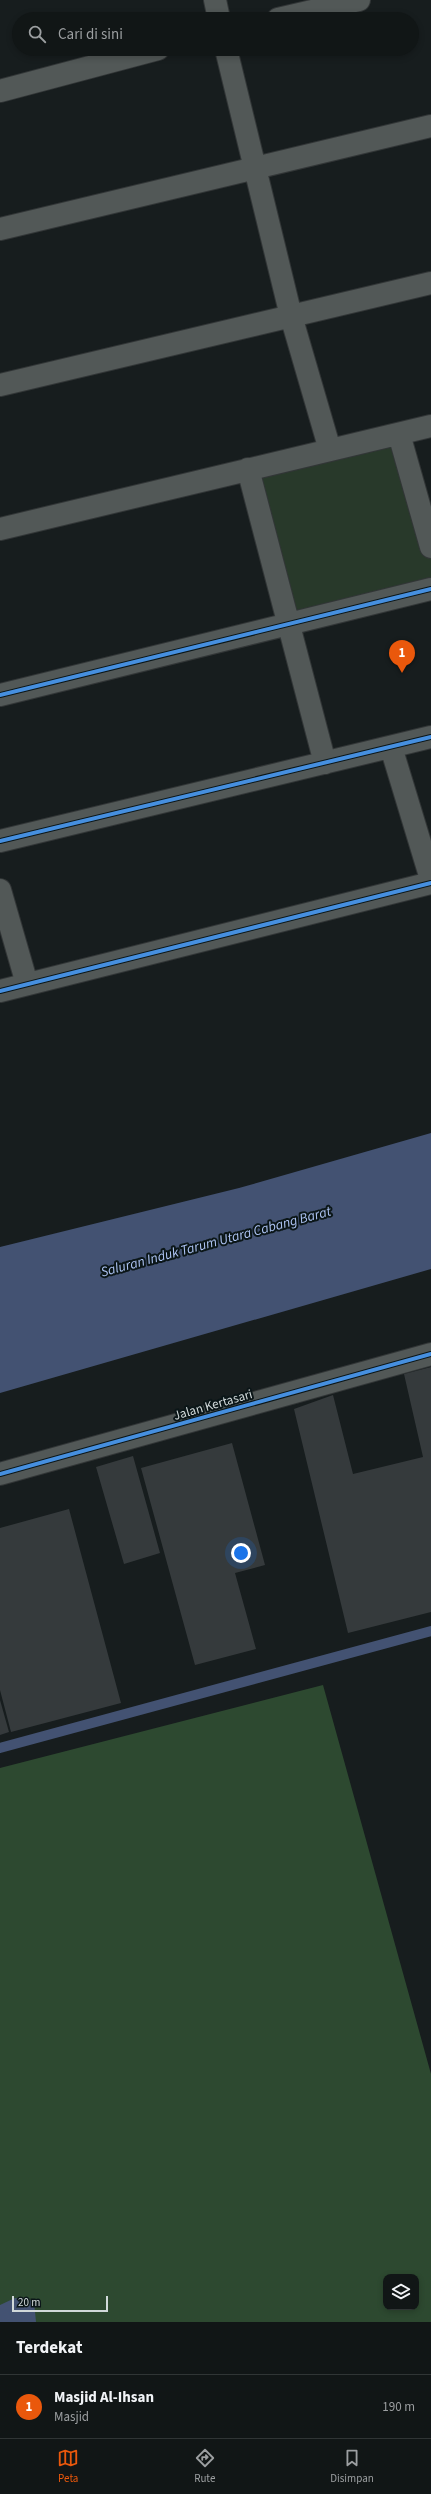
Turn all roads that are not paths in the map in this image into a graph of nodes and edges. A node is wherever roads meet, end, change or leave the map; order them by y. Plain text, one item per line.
1 (215, 0) edge
2 (359, 0) edge
3 (218, 12) edge
4 (308, 12) edge
5 (132, 56) edge
6 (228, 56) edge
7 (0, 91) edge
8 (431, 126) edge
9 (254, 170) junction
10 (0, 229) edge
11 (431, 283) edge
12 (291, 316) junction
13 (0, 385) edge
14 (431, 426) edge
15 (399, 434) junction
16 (330, 450) junction
17 (248, 469) junction
18 (0, 529) edge
19 (431, 548) edge
20 (431, 589) edge
21 (289, 624) junction
22 (0, 695) edge
23 (431, 737) edge
24 (391, 747) junction
25 (325, 763) junction
26 (0, 842) edge
27 (431, 879) edge
28 (431, 883) edge
29 (0, 890) edge
30 (27, 984) junction
31 (0, 991) edge
32 (431, 1354) edge
33 (0, 1474) edge

1 - 3 street
2 - 4 street
5 - 7 street
6 - 9 street
8 - 9 street
9 - 10 street
9 - 12 street
11 - 12 street
12 - 13 street
12 - 16 street
14 - 15 street
15 - 16 street
15 - 19 street
16 - 17 street
17 - 18 street
17 - 21 street
20 - 21 street
21 - 22 street
21 - 25 street
23 - 24 street
24 - 25 street
24 - 27 street
25 - 26 street
28 - 30 street
29 - 30 street
30 - 31 street
32 - 33 street, Jalan Kertasari

